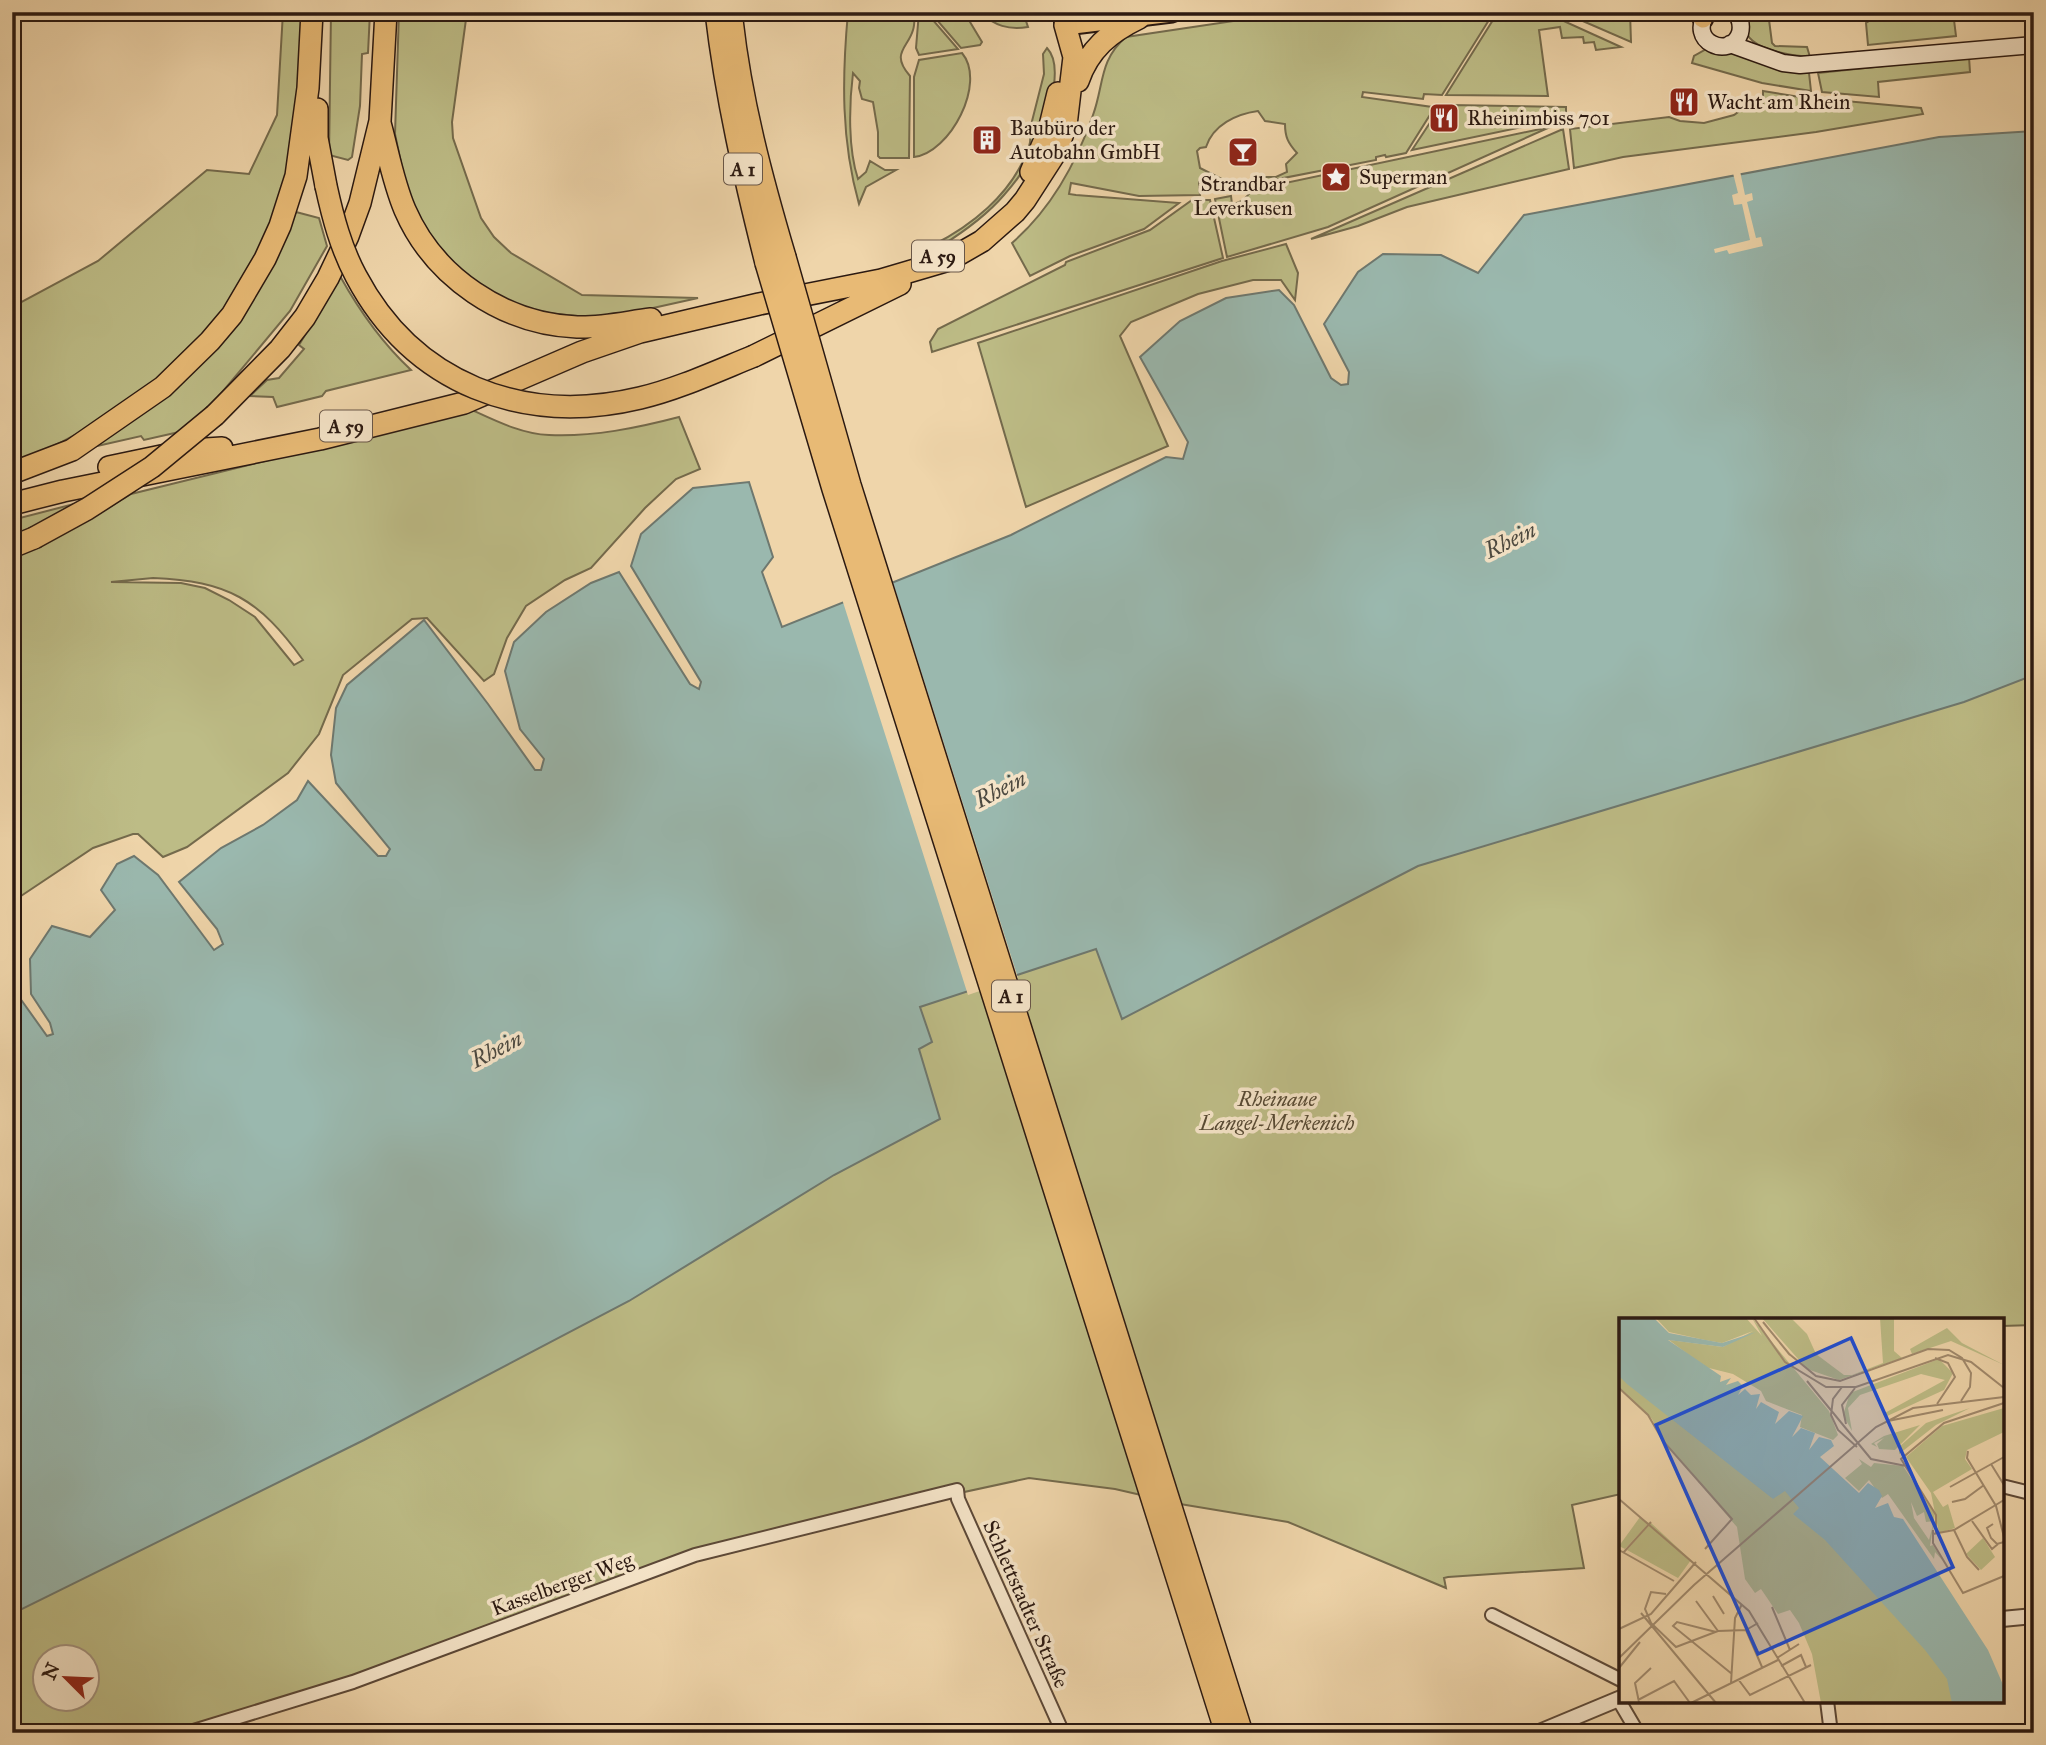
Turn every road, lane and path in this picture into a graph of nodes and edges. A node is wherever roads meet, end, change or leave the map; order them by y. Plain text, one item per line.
1 (313, 12) edge
2 (386, 12) edge
3 (716, 12) edge
4 (731, 12) edge
5 (743, 12) edge
6 (1172, 12) edge
7 (1736, 13) edge
8 (1704, 14) edge
9 (1139, 18) junction
10 (1064, 19) edge
11 (1735, 40) junction
12 (2034, 45) edge
13 (744, 104) junction
14 (1068, 113) junction
15 (380, 121) junction
16 (776, 260) junction
17 (949, 260) junction
18 (667, 316) junction
19 (12, 473) edge
20 (12, 492) edge
21 (12, 504) edge
22 (12, 547) edge
23 (2004, 1486) edge
24 (957, 1490) joint
25 (2034, 1494) edge
26 (1492, 1615) dead end
27 (2034, 1616) edge
28 (2004, 1619) edge
29 (1619, 1678) edge
30 (1619, 1699) edge
31 (1621, 1703) edge
32 (1827, 1703) edge
33 (187, 1733) edge
34 (1063, 1733) edge
35 (1226, 1733) edge
36 (1242, 1733) edge
37 (1537, 1733) edge
38 (1638, 1733) edge
39 (1831, 1733) edge

1 - 17 highway, bridge
1 - 19 highway
2 - 15 highway
3 - 16 highway, A 1
4 - 13 highway, A 1
5 - 13 highway
6 - 9 main road
7 - 11 main road
8 - 11 main road
9 - 10 main road
9 - 14 highway
10 - 14 highway
10 - 18 highway, A 59
11 - 12 main road
13 - 16 highway, A 1
14 - 17 highway, A 59
15 - 18 highway
15 - 22 highway, bridge
16 - 35 highway, A 1, bridge
16 - 36 highway, A 1, bridge
17 - 21 highway, A 59
18 - 20 highway, A 59
23 - 25 street
24 - 33 street, Kasselberger Weg
24 - 34 street, Schlettstadter Straße
26 - 29 street
27 - 28 street
30 - 37 street
31 - 38 street
32 - 39 street

